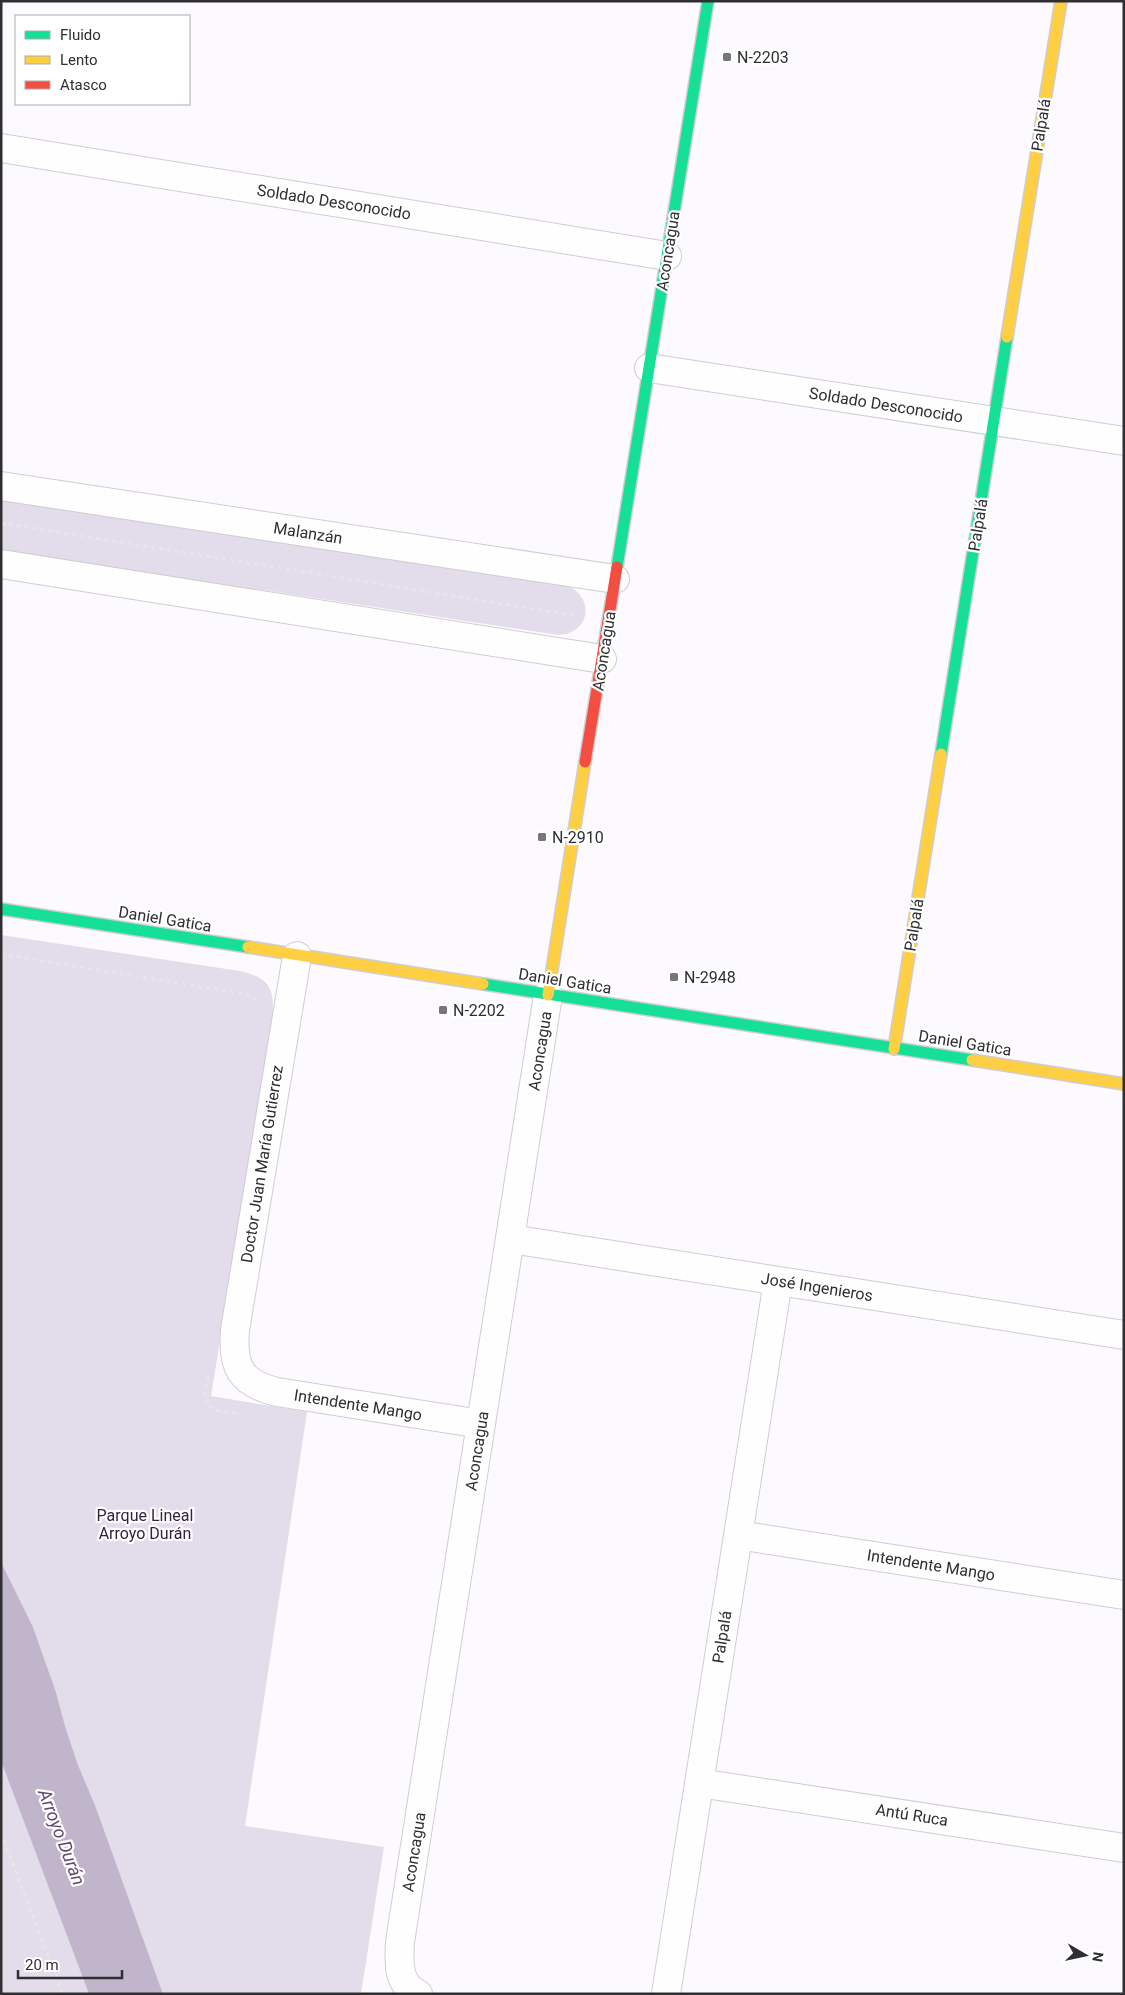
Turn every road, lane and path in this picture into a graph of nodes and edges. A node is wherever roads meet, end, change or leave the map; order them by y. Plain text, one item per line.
1 (708, 1) edge
2 (1061, 1) edge
3 (1, 148) edge
4 (667, 256) junction
5 (649, 368) junction
6 (994, 421) junction
7 (1124, 442) edge
8 (1, 486) edge
9 (1, 523) edge
10 (1, 564) edge
11 (615, 580) junction
12 (584, 617) dead end
13 (602, 659) junction
14 (1, 910) edge
15 (1, 954) edge
16 (297, 956) junction
17 (548, 995) junction
18 (261, 1001) dead end
19 (894, 1049) junction
20 (1124, 1084) edge
21 (511, 1239) junction
22 (778, 1281) junction
23 (1124, 1335) edge
24 (209, 1367) dead end
25 (240, 1372) joint
26 (246, 1413) dead end
27 (481, 1424) junction
28 (738, 1535) junction
29 (1124, 1595) edge
30 (699, 1783) junction
31 (1, 1834) edge
32 (1124, 1848) edge
33 (411, 1988) edge
34 (63, 1994) edge
35 (666, 1994) edge

1 - 4 street, Aconcagua
2 - 6 street, Palpalá
3 - 4 street, Soldado Desconocido
4 - 5 street, Aconcagua
5 - 6 street, Soldado Desconocido
5 - 11 street, Aconcagua
6 - 7 street, Soldado Desconocido
6 - 19 street, Palpalá
8 - 11 street, Malanzán
9 - 12 path
10 - 13 street
11 - 13 street, Aconcagua
13 - 17 street, Aconcagua
14 - 16 street, Daniel Gatica
15 - 18 path
16 - 17 street, Daniel Gatica
16 - 25 street, Doctor Juan María Gutierrez
17 - 19 street, Daniel Gatica
17 - 21 street, Aconcagua
19 - 20 street, Daniel Gatica
21 - 22 street, José Ingenieros
21 - 27 street, Aconcagua
22 - 23 street, José Ingenieros
22 - 28 street, Palpalá
24 - 26 path
25 - 27 street, Intendente Mango
27 - 33 street, Aconcagua
28 - 29 street, Intendente Mango
28 - 30 street, Palpalá
30 - 32 street, Antú Ruca
30 - 35 street, Palpalá
31 - 34 path

